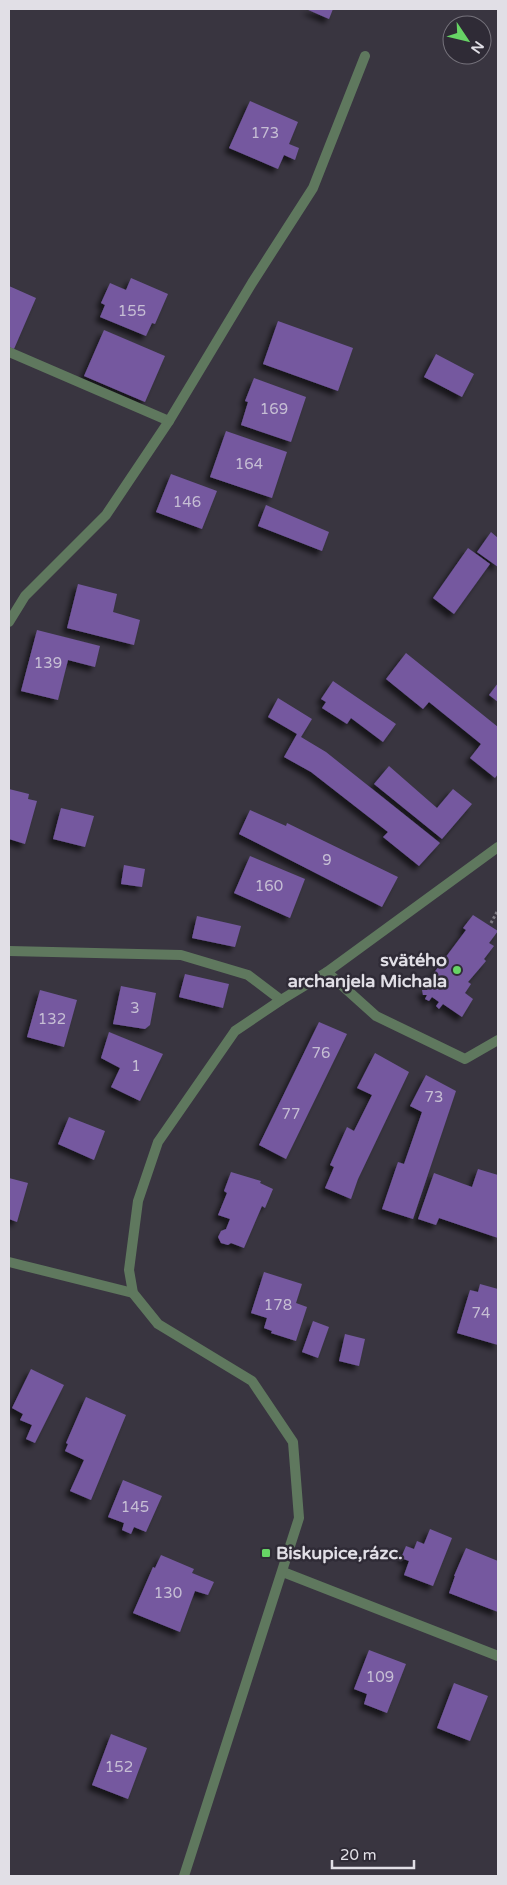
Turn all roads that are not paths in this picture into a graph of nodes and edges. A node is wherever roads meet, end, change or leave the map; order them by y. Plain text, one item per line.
1 (365, 56) dead end
2 (9, 352) edge
3 (169, 421) junction
4 (9, 622) edge
5 (498, 847) edge
6 (9, 951) edge
7 (327, 972) junction
8 (281, 1000) junction
9 (498, 1040) edge
10 (9, 1262) edge
11 (133, 1293) junction
12 (283, 1572) junction
13 (498, 1656) edge
14 (184, 1876) edge

1 - 3 street
2 - 3 street
3 - 4 street
5 - 7 street
6 - 8 street
7 - 8 street
7 - 9 street
8 - 11 street
10 - 11 street
11 - 12 street
12 - 13 street
12 - 14 street

